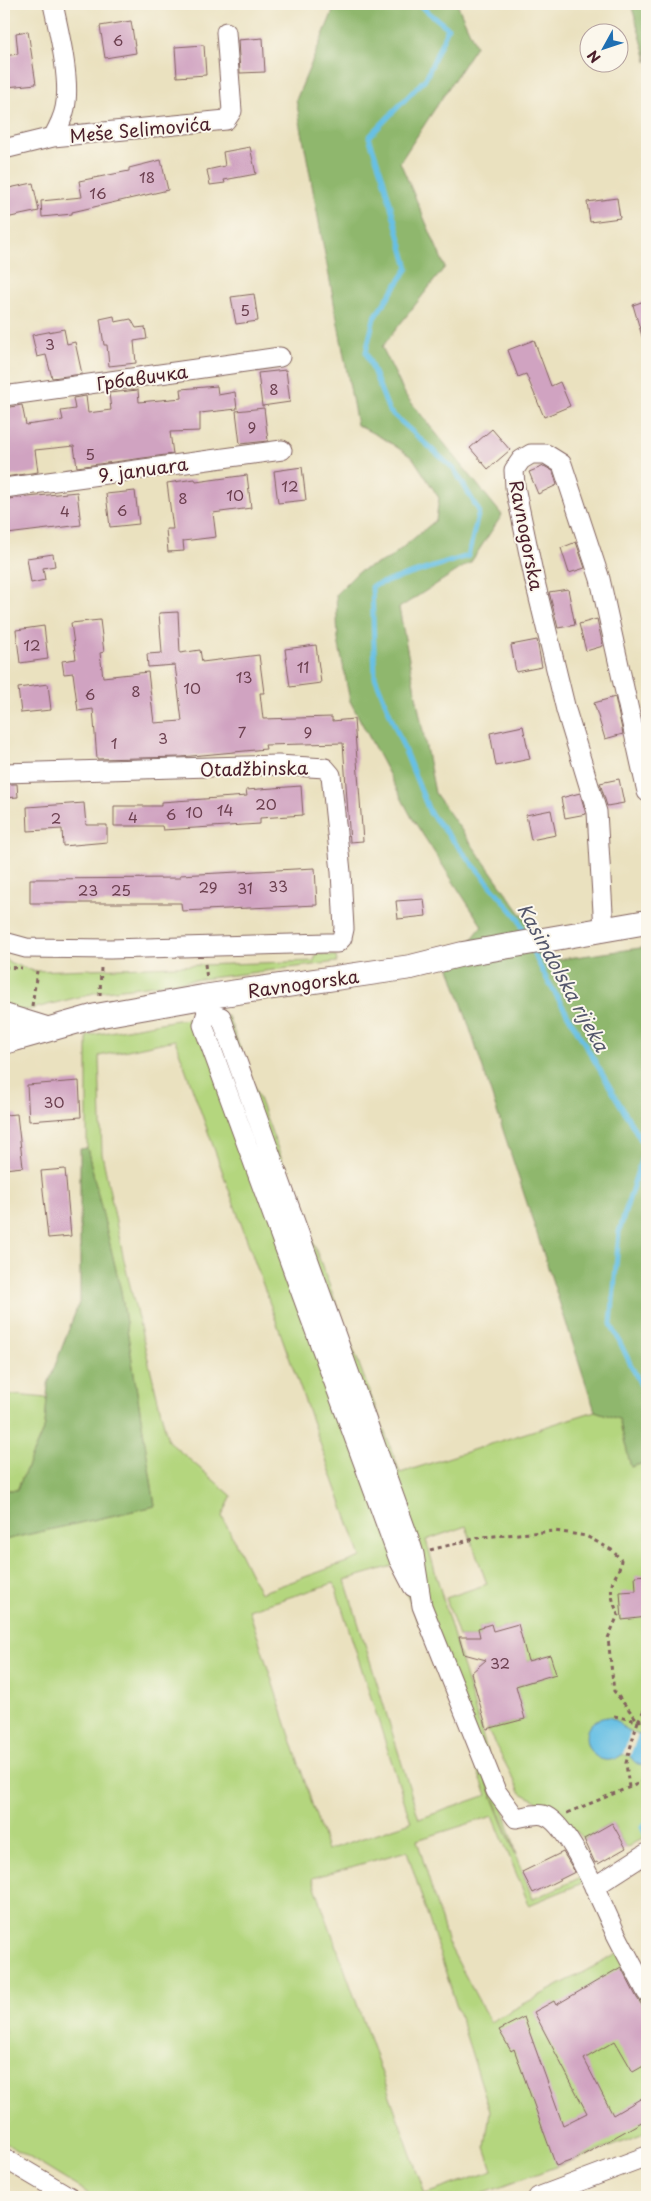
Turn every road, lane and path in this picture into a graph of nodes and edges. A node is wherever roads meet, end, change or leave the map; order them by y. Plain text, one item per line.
1 (53, 4) edge
2 (226, 32) dead end
3 (53, 137) junction
4 (4, 149) edge
5 (280, 357) dead end
6 (4, 396) edge
7 (282, 450) dead end
8 (4, 488) edge
9 (4, 773) edge
10 (647, 792) edge
11 (647, 922) edge
12 (604, 929) junction
13 (4, 942) edge
14 (337, 943) joint
15 (205, 964) dead end
16 (4, 967) edge
17 (101, 967) dead end
18 (22, 968) dead end
19 (37, 971) dead end
20 (100, 996) dead end
21 (206, 998) junction
22 (4, 1016) edge
23 (38, 1022) junction
24 (4, 1042) edge
25 (429, 1550) dead end
26 (647, 1705) edge
27 (614, 1716) dead end
28 (647, 1720) edge
29 (638, 1722) junction
30 (647, 1780) edge
31 (629, 1788) junction
32 (553, 1821) junction
33 (647, 1853) edge
34 (594, 1887) junction
35 (647, 1993) edge
36 (647, 2156) edge
37 (4, 2158) edge
38 (70, 2197) edge
39 (538, 2197) edge

1 - 3 street, Meše Selimovića
2 - 3 street, Meše Selimovića
3 - 4 street, Meše Selimovića
5 - 6 street, Грбавичка
7 - 8 street, 9. januara
9 - 14 street, Otadžbinska
10 - 12 street, Ravnogorska
11 - 12 main road, Ravnogorska
12 - 21 main road, Ravnogorska
13 - 14 street, Ravnogorska
15 - 21 path
16 - 18 path
17 - 20 path
19 - 23 path
21 - 23 main road, Ravnogorska
21 - 32 street
22 - 23 main road
23 - 24 main road, Ravnogorska
25 - 29 path
26 - 29 path
27 - 29 path
28 - 29 path
29 - 31 path
30 - 31 path
31 - 32 path
32 - 34 street
33 - 34 street
34 - 35 street
36 - 39 street
37 - 38 street

